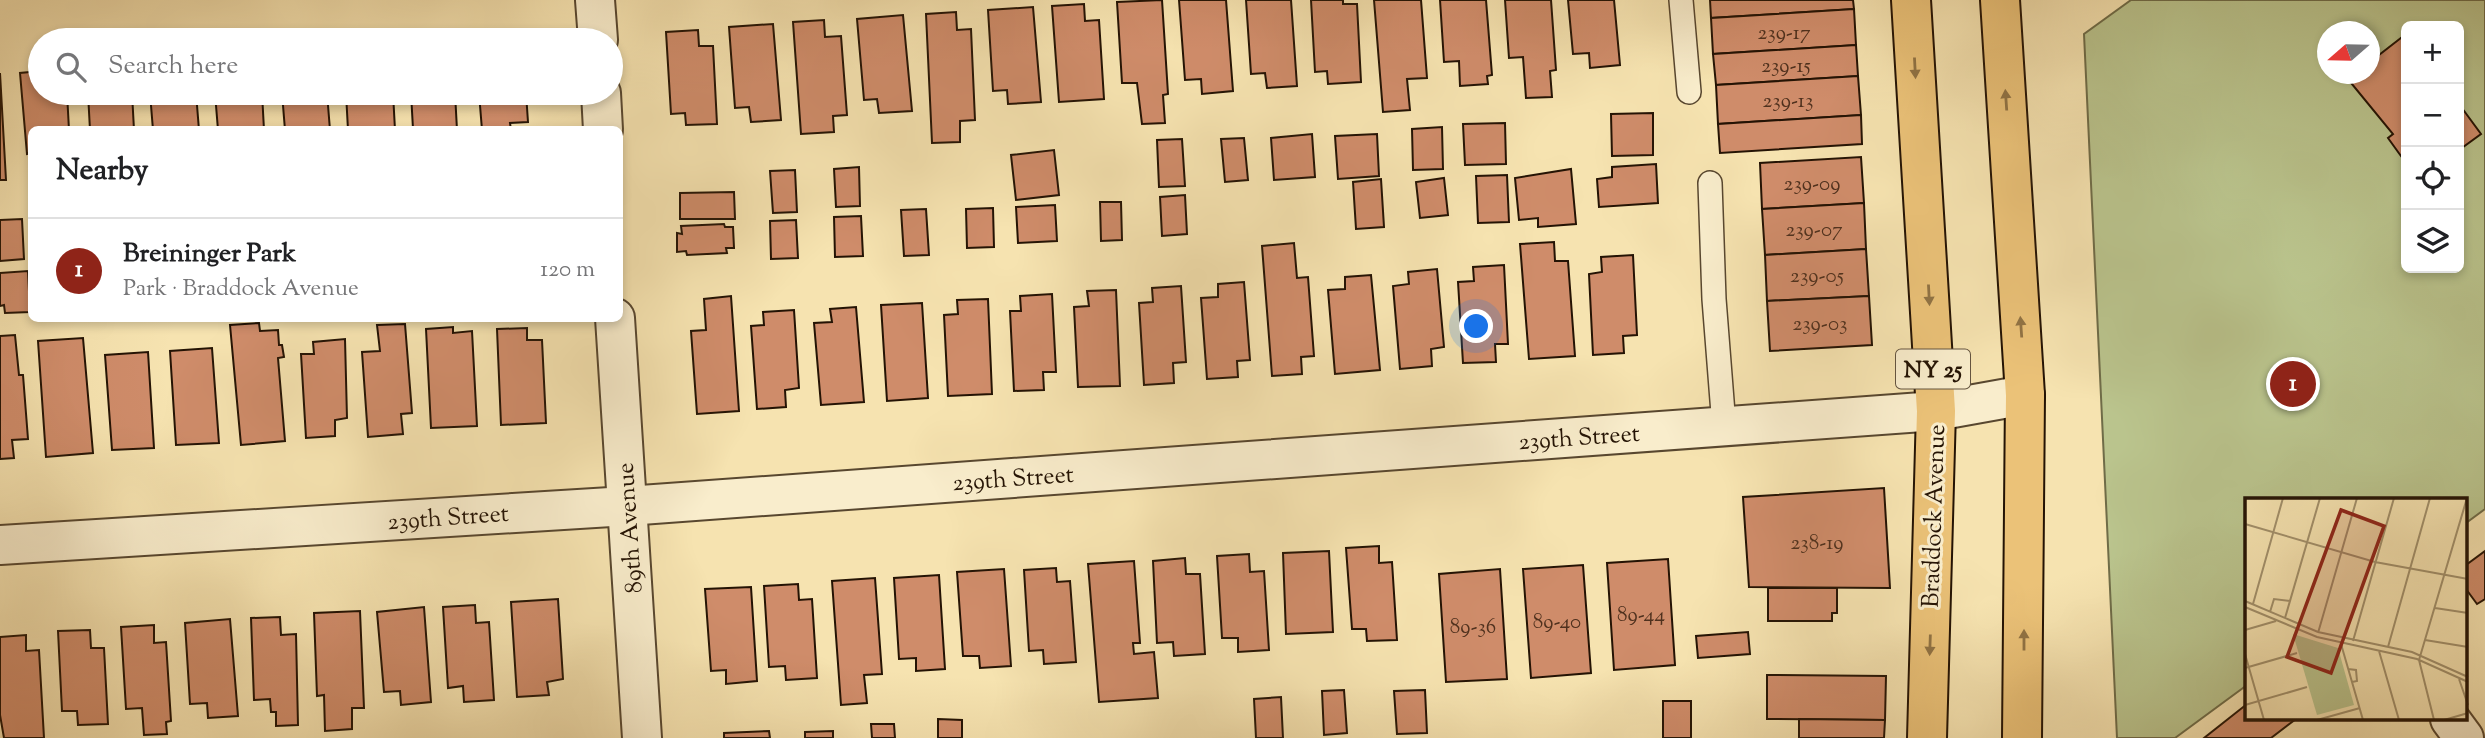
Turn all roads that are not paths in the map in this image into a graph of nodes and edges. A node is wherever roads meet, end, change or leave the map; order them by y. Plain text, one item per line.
1 (595, 0) edge
2 (1681, 0) edge
3 (1910, 0) edge
4 (2003, 2) edge
5 (597, 28) edge
6 (1689, 92) dead end
7 (602, 105) edge
8 (603, 126) edge
9 (1710, 183) dead end
10 (615, 322) edge
11 (2025, 396) junction
12 (1936, 411) junction
13 (1724, 426) junction
14 (627, 506) junction
15 (0, 545) edge
16 (2452, 720) edge
17 (642, 738) edge
18 (1927, 738) edge
19 (2022, 738) edge
20 (2464, 738) edge

1 - 5 street
2 - 6 lane
3 -> 12 main road, Braddock Avenue / NY 25
11 -> 4 main road
7 - 8 street
9 - 13 lane
10 - 14 street, 89th Avenue
11 - 12 street, 239th Street
19 -> 11 main road
12 - 13 street, 239th Street
12 -> 18 main road, Braddock Avenue / NY 25
13 - 14 street, 239th Street
14 - 15 street, 239th Street
14 - 17 street, 89th Avenue
16 - 20 street

